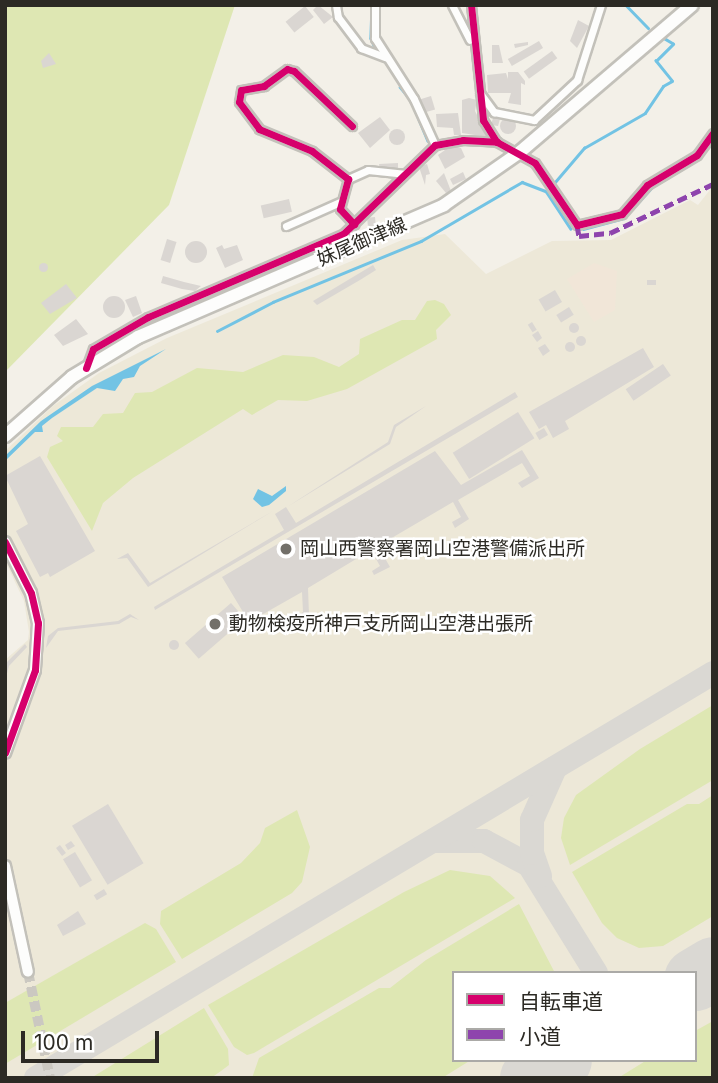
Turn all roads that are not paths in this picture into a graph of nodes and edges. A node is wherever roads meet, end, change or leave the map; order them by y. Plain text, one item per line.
1 (336, 5) edge
2 (375, 5) edge
3 (452, 5) edge
4 (471, 5) edge
5 (601, 5) edge
6 (692, 5) edge
7 (472, 43) junction
8 (385, 57) junction
9 (577, 80) junction
10 (478, 90) junction
11 (589, 94) junction
12 (352, 126) dead end
13 (713, 134) edge
14 (496, 142) junction
15 (435, 145) junction
16 (520, 152) junction
17 (404, 174) junction
18 (348, 180) junction
19 (340, 202) junction
20 (354, 224) junction
21 (286, 226) dead end
22 (174, 304) junction
23 (181, 317) junction
24 (86, 368) junction
25 (5, 436) edge
26 (5, 542) edge
27 (5, 753) edge
28 (5, 866) edge
29 (28, 972) tunnel mouth

1 - 8 street
2 - 8 street
3 - 7 street
4 - 7 street
5 - 9 street
6 - 11 main road, 妹尾御津線
7 - 10 street
8 - 15 street
9 - 10 street
9 - 11 street
10 - 14 street
11 - 16 main road, 妹尾御津線
12 - 18 street
13 - 16 street
14 - 15 street
14 - 16 street
15 - 17 street
16 - 23 main road, 妹尾御津線
17 - 18 street
17 - 20 street
18 - 19 street
19 - 20 street
19 - 21 street
20 - 22 street
22 - 23 street
22 - 24 street
23 - 24 main road, 妹尾御津線
24 - 25 main road, 妹尾御津線
26 - 27 street
28 - 29 street

